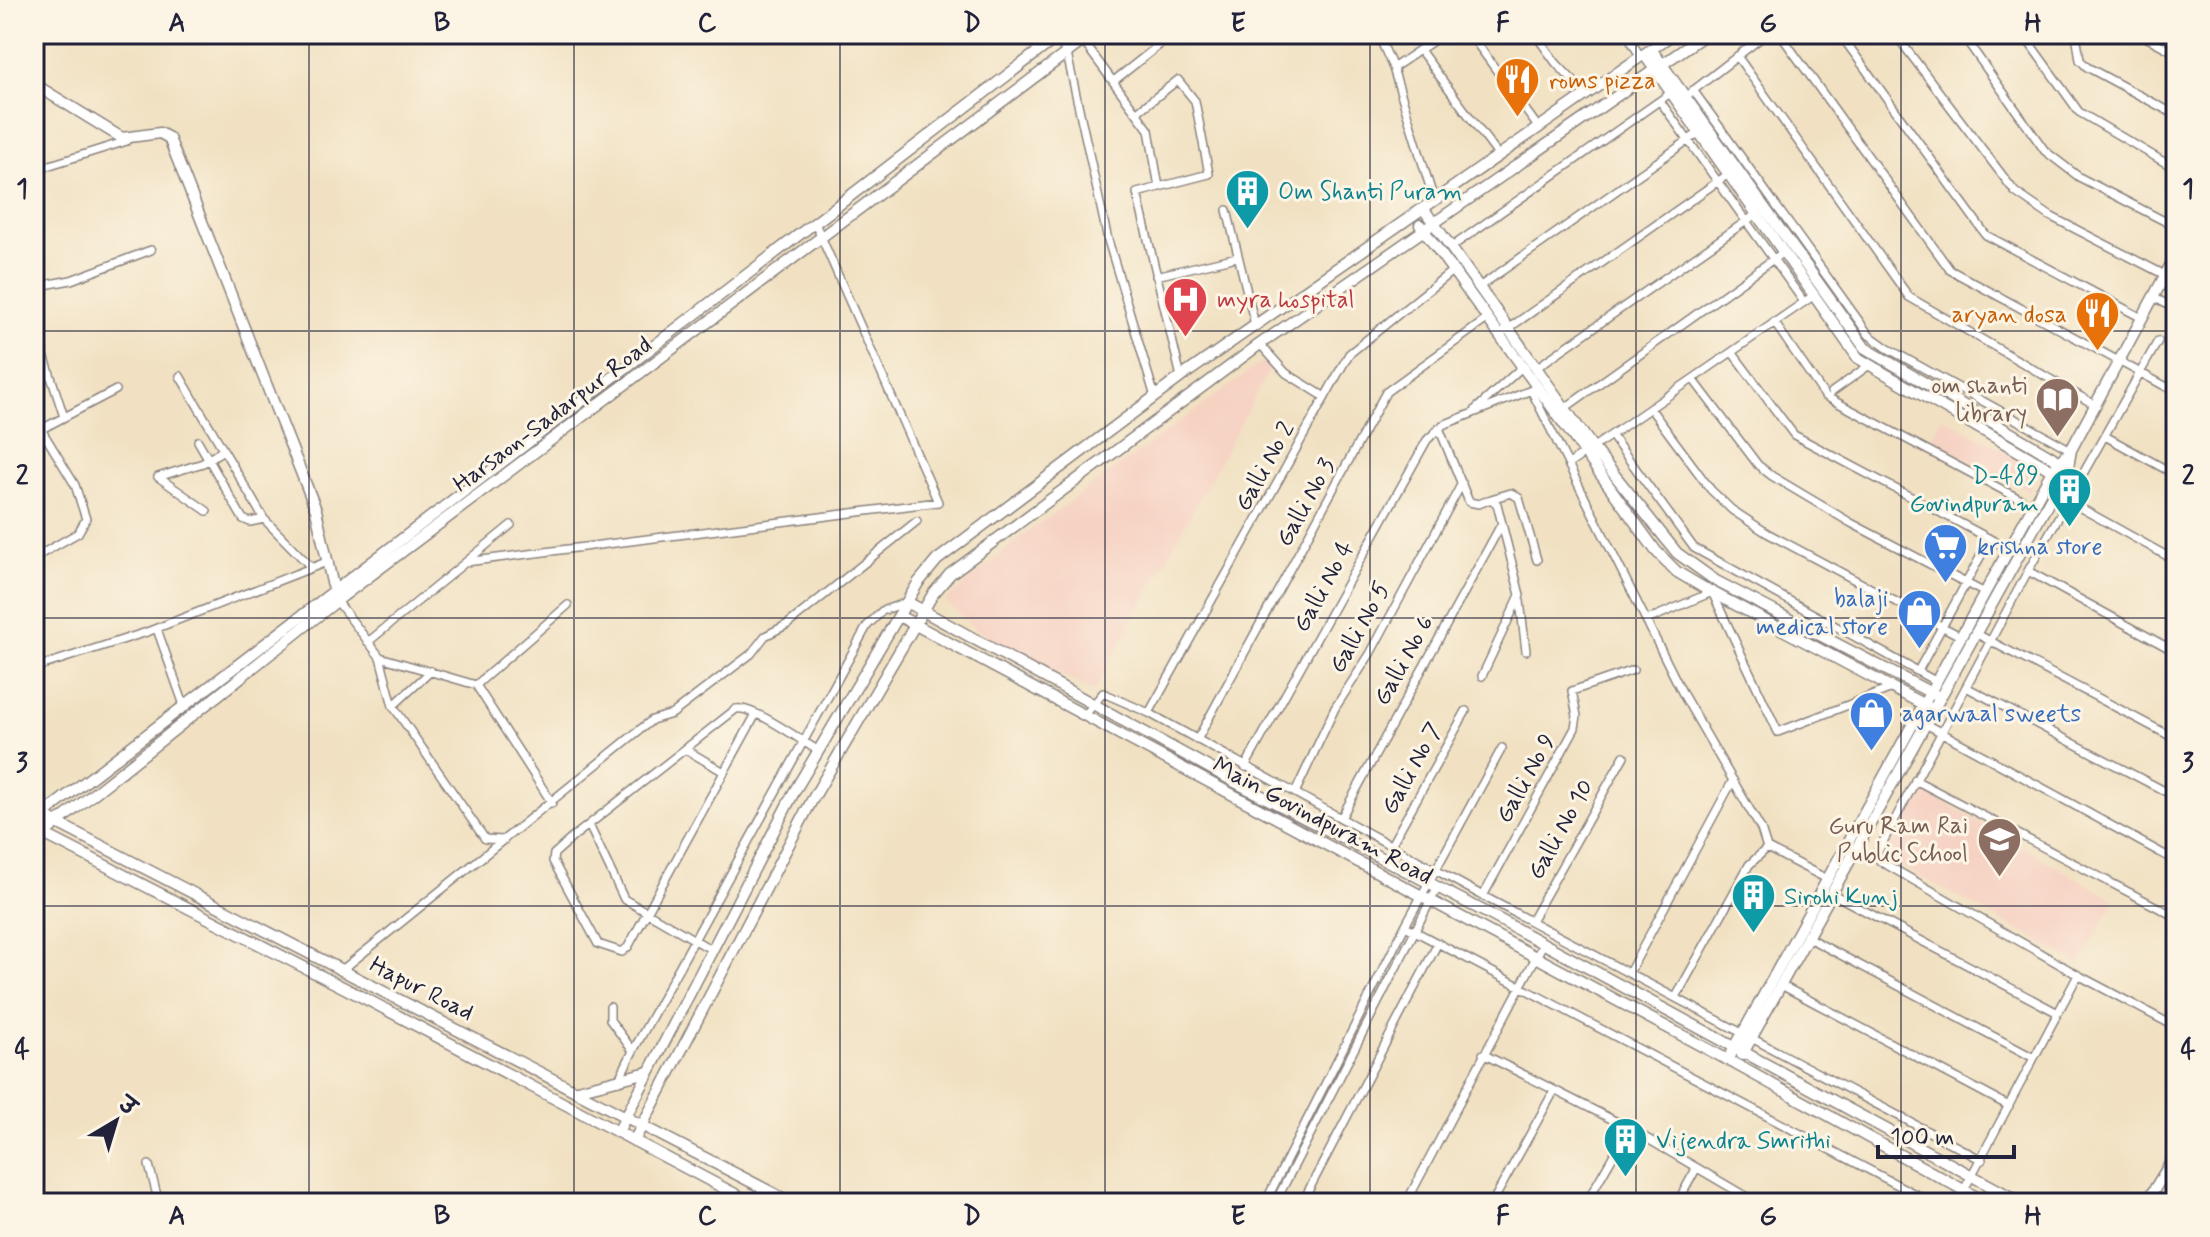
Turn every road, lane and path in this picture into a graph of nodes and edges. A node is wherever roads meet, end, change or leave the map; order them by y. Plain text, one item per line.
1 (1061, 34) edge
2 (1173, 34) edge
3 (1378, 34) edge
4 (1443, 34) edge
5 (1470, 34) edge
6 (1535, 34) edge
7 (1627, 34) edge
8 (1673, 34) edge
9 (1706, 34) edge
10 (1766, 34) edge
11 (1780, 34) edge
12 (1840, 34) edge
13 (1895, 34) edge
14 (1962, 34) edge
15 (2023, 34) edge
16 (2076, 34) edge
17 (2140, 34) edge
18 (1087, 37) edge
19 (1420, 50) junction
20 (1645, 53) junction
21 (2176, 53) edge
22 (1067, 54) junction
23 (1737, 56) junction
24 (1393, 68) junction
25 (1657, 68) junction
26 (1115, 80) junction
27 (34, 84) edge
28 (1693, 90) junction
29 (1586, 94) junction
30 (1673, 97) junction
31 (1137, 112) junction
32 (2176, 115) edge
33 (1538, 127) junction
34 (1693, 137) junction
35 (132, 139) junction
36 (1498, 155) junction
37 (2176, 169) edge
38 (34, 170) edge
39 (1722, 178) junction
40 (1159, 187) junction
41 (1434, 200) junction
42 (1423, 208) junction
43 (1227, 210) dead end
44 (1413, 215) junction
45 (1750, 218) junction
46 (1433, 222) junction
47 (815, 223) junction
48 (2176, 227) edge
49 (1423, 229) junction
50 (820, 238) junction
51 (1451, 247) junction
52 (151, 250) dead end
53 (1441, 254) junction
54 (2176, 255) edge
55 (1777, 256) junction
56 (1237, 257) junction
57 (1452, 271) junction
58 (2168, 273) edge
59 (1156, 276) junction
60 (34, 287) edge
61 (1479, 287) junction
62 (2176, 289) edge
63 (2153, 297) junction
64 (1808, 299) junction
65 (2176, 309) edge
66 (2142, 318) junction
67 (1487, 319) junction
68 (1774, 322) junction
69 (1255, 325) junction
70 (1509, 328) junction
71 (1499, 335) junction
72 (2158, 341) dead end
73 (1260, 344) junction
74 (1732, 352) junction
75 (2119, 361) junction
76 (1868, 366) junction
77 (1522, 367) junction
78 (1536, 368) junction
79 (2140, 372) junction
80 (180, 376) dead end
81 (1181, 377) junction
82 (1693, 379) junction
83 (1548, 383) junction
84 (1534, 389) junction
85 (116, 390) dead end
86 (1832, 392) dead end
87 (2176, 392) edge
88 (1155, 397) junction
89 (1325, 397) junction
90 (2095, 405) junction
91 (1565, 408) junction
92 (1650, 408) junction
93 (1471, 414) junction
94 (64, 417) junction
95 (1439, 428) junction
96 (37, 431) edge
97 (1611, 435) junction
98 (2105, 436) junction
99 (198, 441) dead end
100 (223, 450) junction
101 (2071, 450) junction
102 (1589, 451) junction
103 (209, 460) junction
104 (1569, 464) junction
105 (2060, 469) junction
106 (2176, 475) edge
107 (1462, 483) junction
108 (1491, 499) junction
109 (2068, 501) junction
110 (2033, 506) junction
111 (207, 511) dead end
112 (264, 519) junction
113 (917, 521) dead end
114 (1502, 523) junction
115 (511, 525) dead end
116 (1990, 539) junction
117 (2009, 549) junction
118 (34, 558) edge
119 (1537, 560) dead end
120 (330, 561) junction
121 (2176, 561) edge
122 (466, 562) junction
123 (310, 566) junction
124 (2028, 571) junction
125 (1966, 583) junction
126 (1712, 592) junction
127 (1985, 593) junction
128 (1520, 595) junction
129 (336, 598) junction
130 (907, 602) junction
131 (568, 605) dead end
132 (924, 611) junction
133 (899, 616) junction
134 (1647, 620) junction
135 (915, 625) junction
136 (1942, 627) junction
137 (157, 629) junction
138 (1975, 633) junction
139 (1960, 636) junction
140 (368, 642) junction
141 (1992, 642) junction
142 (1526, 651) dead end
143 (2176, 652) edge
144 (380, 657) junction
145 (34, 668) edge
146 (1633, 670) dead end
147 (431, 671) junction
148 (1918, 671) junction
149 (1482, 676) dead end
150 (1935, 681) junction
151 (476, 685) junction
152 (1966, 687) junction
153 (1892, 688) junction
154 (1934, 694) junction
155 (1092, 703) junction
156 (393, 706) junction
157 (1928, 707) junction
158 (185, 708) junction
159 (1466, 711) dead end
160 (1149, 713) junction
161 (756, 714) junction
162 (1085, 715) junction
163 (1920, 721) junction
164 (1942, 733) junction
165 (2176, 739) edge
166 (1197, 740) junction
167 (802, 742) junction
168 (1502, 748) dead end
169 (685, 749) junction
170 (819, 751) junction
171 (1624, 756) dead end
172 (1245, 767) junction
173 (724, 772) junction
174 (1733, 780) junction
175 (1915, 780) junction
176 (1295, 793) junction
177 (2176, 797) edge
178 (552, 803) junction
179 (37, 816) edge
180 (1341, 818) junction
181 (57, 823) junction
182 (589, 825) junction
183 (37, 835) edge
184 (506, 840) junction
185 (1391, 845) junction
186 (1767, 848) junction
187 (2176, 861) edge
188 (1436, 870) junction
189 (1827, 879) junction
190 (1433, 885) junction
191 (1831, 893) junction
192 (1483, 896) junction
193 (1426, 898) junction
194 (645, 912) junction
195 (2176, 917) edge
196 (1531, 921) junction
197 (1405, 926) junction
198 (1414, 930) junction
199 (1807, 937) junction
200 (694, 940) junction
201 (1438, 943) junction
202 (1543, 944) junction
203 (712, 950) junction
204 (1536, 957) junction
205 (342, 970) junction
206 (1629, 973) junction
207 (2078, 975) junction
208 (1781, 985) junction
209 (1521, 986) junction
210 (1676, 997) junction
211 (610, 1007) dead end
212 (2058, 1013) junction
213 (2176, 1027) edge
214 (1748, 1033) junction
215 (1740, 1049) junction
216 (633, 1051) junction
217 (1483, 1054) junction
218 (2034, 1058) junction
219 (1732, 1063) junction
220 (648, 1072) junction
221 (618, 1081) junction
222 (577, 1090) junction
223 (1554, 1091) junction
224 (2009, 1106) junction
225 (626, 1115) junction
226 (642, 1124) junction
227 (1629, 1128) junction
228 (618, 1132) junction
229 (634, 1141) junction
230 (2176, 1154) edge
231 (1982, 1160) junction
232 (149, 1165) dead end
233 (1696, 1169) junction
234 (1973, 1177) junction
235 (1964, 1192) junction
236 (2176, 1193) edge
237 (159, 1203) edge
238 (752, 1203) edge
239 (792, 1203) edge
240 (1265, 1203) edge
241 (1275, 1203) edge
242 (1302, 1203) edge
243 (1406, 1203) edge
244 (1492, 1203) edge
245 (1586, 1203) edge
246 (1677, 1203) edge
247 (1757, 1203) edge
248 (1932, 1203) edge
249 (1957, 1203) edge
250 (1987, 1203) edge
251 (2022, 1203) edge
252 (2146, 1203) edge
253 (2170, 1203) edge

1 - 22 street
1 - 47 street, Harsaon-Sadarpur Road
2 - 26 street
3 - 24 street
4 - 19 street
5 - 33 street
6 - 29 street
7 - 20 street
8 - 20 street
9 - 25 street
10 - 23 street
11 - 75 street
12 - 66 street
13 - 58 street
14 - 48 street
15 - 37 street
16 - 32 street
17 - 21 street
18 - 22 street, Harsaon-Sadarpur Road
18 - 26 street
19 - 24 street
19 - 36 street
20 - 25 street
20 - 29 street
22 - 50 street, Harsaon-Sadarpur Road
22 - 88 street
23 - 28 street
23 - 90 street
24 - 41 street
25 - 30 street
25 - 46 street
26 - 31 street
27 - 35 street
28 - 30 street
28 - 101 street
29 - 33 street
30 - 34 street
30 - 34 street
30 - 51 street
30 - 105 street
31 - 40 street
31 - 40 street
33 - 36 street
34 - 39 street
34 - 61 street
35 - 38 street
35 - 120 street
36 - 41 street
39 - 45 street
39 - 70 street
40 - 59 street
41 - 42 street
42 - 44 street
42 - 46 street
43 - 56 street
44 - 49 street
44 - 69 street
45 - 55 street
45 - 78 street
46 - 49 street
46 - 51 street
47 - 50 street
47 - 129 street, Harsaon-Sadarpur Road
49 - 53 street
49 - 73 street
50 - 122 street
50 - 129 street, Harsaon-Sadarpur Road
51 - 53 street
51 - 61 street
52 - 60 street
53 - 57 street
54 - 58 street
55 - 64 street
55 - 91 street
56 - 59 street
56 - 69 street
57 - 67 street
57 - 89 street, Galli No 2
58 - 62 street
58 - 63 street
59 - 81 street
60 - 94 street
61 - 70 street
63 - 65 street
63 - 66 street
64 - 68 street
64 - 76 street
66 - 75 street
67 - 71 street
67 - 166 street, Galli No 3
68 - 74 street
68 - 110 street
69 - 81 street
70 - 71 street
70 - 78 street
71 - 77 street
72 - 79 street
73 - 89 street
73 - 132 street
74 - 82 street
74 - 116 street
75 - 79 street
75 - 90 street
76 - 86 street
76 - 105 street
77 - 84 street
77 - 93 street
78 - 83 street
79 - 87 street
79 - 98 street
80 - 100 street
81 - 88 street
82 - 92 street
82 - 125 street
83 - 84 street
83 - 91 street
84 - 93 street
84 - 102 street
84 - 104 street
85 - 94 street
88 - 130 street
89 - 160 street, Galli No 2
90 - 101 street
91 - 102 street
92 - 97 street
92 - 136 street
93 - 95 street
94 - 96 street
95 - 107 street
95 - 172 street, Galli No 4
96 - 118 street
97 - 102 street
97 - 148 street
98 - 106 street
98 - 109 street
99 - 103 street
100 - 103 street
100 - 112 street
101 - 105 street
102 - 104 street
102 - 126 street
102 - 154 street
103 - 111 street
103 - 112 street
104 - 134 street
105 - 110 street
105 - 138 street
107 - 108 street
107 - 176 street, Galli No 5
108 - 114 street
108 - 119 street
109 - 121 street
109 - 124 street
110 - 117 street
112 - 123 street
113 - 178 street
114 - 128 street
114 - 180 street, Galli No 6
115 - 122 street
116 - 117 street
116 - 125 street
117 - 127 street
120 - 123 street
120 - 129 street
122 - 140 street
123 - 137 street
124 - 141 street
124 - 143 street
125 - 127 street
125 - 136 street
126 - 134 street
126 - 153 street
126 - 153 street
127 - 139 street
128 - 142 street
128 - 149 street
129 - 140 street
129 - 158 street, Harsaon-Sadarpur Road
129 - 181 street, Harsaon-Sadarpur Road
130 - 132 street, Main Govindpuram Road
130 - 133 street
130 - 167 street
131 - 151 street
132 - 135 street
132 - 155 street, Main Govindpuram Road
133 - 135 street, Main Govindpuram Road
133 - 170 street
134 - 174 street
135 - 162 street, Main Govindpuram Road
135 - 226 street
136 - 139 street
136 - 148 street
137 - 145 street
137 - 158 street
138 - 141 street
138 - 154 street
139 - 150 street
140 - 144 street
141 - 152 street
141 - 165 street
144 - 147 street
144 - 156 street
146 - 192 street, Galli No 9
147 - 151 street
147 - 156 street
148 - 150 street
150 - 154 street
151 - 178 street
152 - 164 street
152 - 177 street
153 - 157 street
154 - 157 street
155 - 160 street
155 - 162 street
155 - 190 street, Main Govindpuram Road
156 - 184 street
157 - 163 street
158 - 179 street, Harsaon-Sadarpur Road
159 - 185 street, Galli No 7
160 - 166 street
161 - 167 street
161 - 169 street
161 - 173 street
162 - 193 street, Main Govindpuram Road
163 - 164 street
163 - 189 street
163 - 191 street
164 - 175 street
164 - 187 street
166 - 172 street
167 - 170 street
167 - 200 street
168 - 188 street
169 - 173 street
169 - 182 street
170 - 203 street
171 - 196 street, Galli No 10
172 - 176 street
173 - 194 street
174 - 186 street
174 - 206 street
175 - 195 street
175 - 207 street
176 - 180 street
178 - 184 street
179 - 181 street, Hapur Road
180 - 185 street
181 - 183 street, Harsaon-Sadarpur Road
181 - 205 street, Hapur Road
182 - 194 street
182 - 194 street
183 - 228 street, Hapur Road
184 - 205 street
185 - 188 street
186 - 189 street
186 - 210 street
188 - 190 street
188 - 192 street
189 - 214 street
190 - 193 street
190 - 202 street, Main Govindpuram Road
191 - 199 street
191 - 212 street
192 - 196 street
193 - 197 street
193 - 198 street
193 - 204 street, Main Govindpuram Road
194 - 200 street
196 - 206 street
197 - 198 street
197 - 240 street
198 - 201 street
198 - 241 street
199 - 208 street
199 - 218 street
200 - 203 street
200 - 216 street
201 - 209 street
201 - 242 street
202 - 204 street
202 - 215 street, Main Govindpuram Road
203 - 220 street
204 - 209 street
204 - 219 street, Main Govindpuram Road
205 - 222 street, Hapur Road
206 - 210 street
207 - 212 street
207 - 213 street
208 - 214 street
208 - 224 street
209 - 217 street
209 - 248 street
210 - 214 street
211 - 216 street
212 - 218 street
214 - 215 street
214 - 231 street
215 - 219 street
215 - 234 street, Main Govindpuram Road
216 - 221 street
217 - 223 street
217 - 243 street
218 - 224 street
219 - 235 street, Main Govindpuram Road
220 - 221 street
220 - 225 street
221 - 222 street
222 - 225 street, Hapur Road
223 - 227 street
223 - 244 street
224 - 231 street
225 - 226 street, Hapur Road
225 - 228 street
226 - 229 street
226 - 239 street, Hapur Road
227 - 233 street
227 - 245 street
228 - 229 street, Hapur Road
229 - 238 street, Hapur Road
230 - 252 street
231 - 234 street
232 - 237 street
233 - 246 street
233 - 247 street
234 - 235 street
234 - 251 street, Main Govindpuram Road
235 - 249 street
235 - 250 street, Main Govindpuram Road
236 - 253 street

